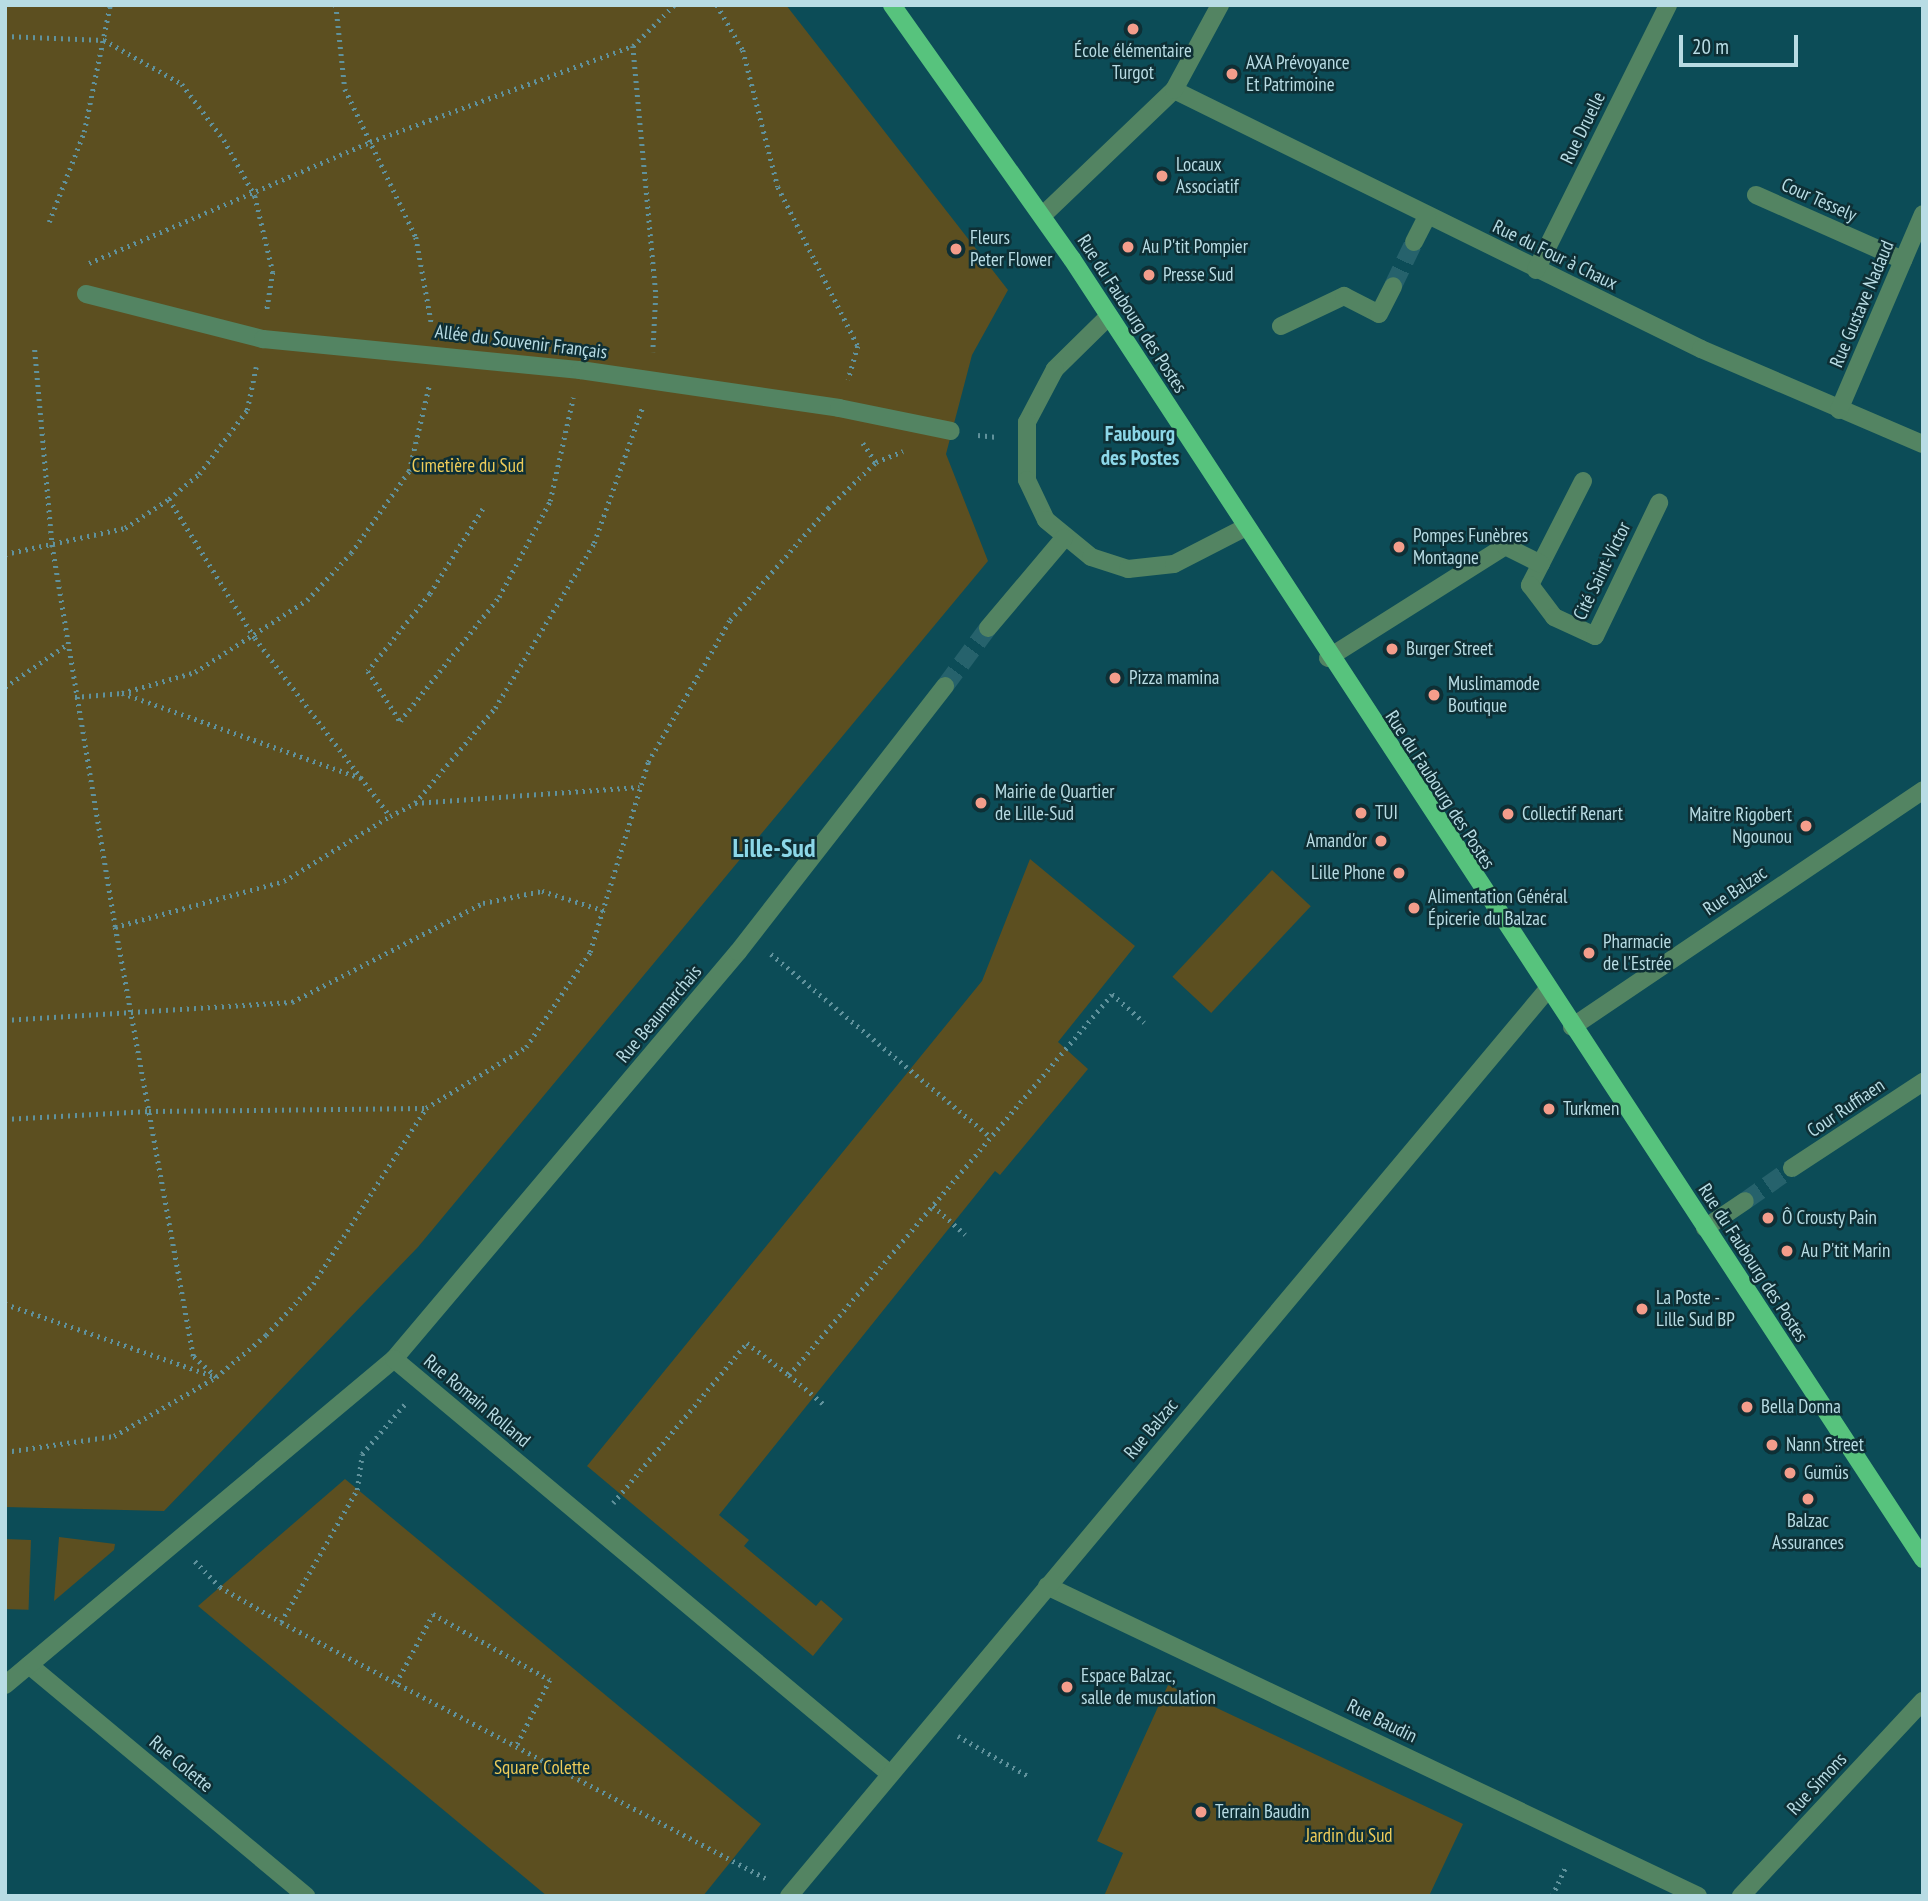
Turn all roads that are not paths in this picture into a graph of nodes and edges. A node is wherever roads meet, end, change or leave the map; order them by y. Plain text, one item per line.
1 (892, 5) edge
2 (1220, 5) edge
3 (1668, 5) edge
4 (1174, 90) junction
5 (1756, 195) dead end
6 (1923, 214) edge
7 (1042, 216) junction
8 (1427, 216) junction
9 (1414, 242) tunnel mouth
10 (1903, 260) junction
11 (1536, 270) junction
12 (1393, 286) tunnel mouth
13 (86, 294) dead end
14 (1109, 316) junction
15 (1282, 326) dead end
16 (1839, 410) junction
17 (951, 431) road end
18 (1923, 444) edge
19 (1583, 481) dead end
20 (1659, 503) dead end
21 (1246, 527) junction
22 (1063, 538) junction
23 (1541, 564) junction
24 (988, 628) tunnel mouth
25 (1328, 658) junction
26 (945, 687) tunnel mouth
27 (1923, 790) edge
28 (1547, 990) junction
29 (1572, 1027) junction
30 (1923, 1082) edge
31 (1792, 1168) tunnel mouth
32 (1745, 1201) tunnel mouth
33 (1705, 1228) junction
34 (394, 1359) junction
35 (1923, 1559) edge
36 (1047, 1586) junction
37 (29, 1665) junction
38 (5, 1685) edge
39 (1923, 1701) edge
40 (890, 1774) junction
41 (790, 1894) edge
42 (306, 1896) edge
43 (1698, 1896) edge
44 (1741, 1896) edge

1 - 7 main road, Rue du Faubourg des Postes
2 - 4 street
3 - 11 street, Rue Druelle
4 - 7 street
4 - 8 street, Rue du Four à Chaux
5 - 10 street, Cour Tessely
6 - 10 street, Rue Gustave Nadaud
7 - 14 main road, Rue du Faubourg des Postes
8 - 9 street
8 - 11 street, Rue du Four à Chaux
10 - 16 street, Rue Gustave Nadaud
11 - 16 street, Rue du Four à Chaux
12 - 15 street
13 - 17 street, Allée du Souvenir Français
14 - 21 main road, Rue du Faubourg des Postes
14 - 22 street
16 - 18 street, Rue du Four à Chaux
19 - 23 street, Cité Saint-Victor
20 - 23 street, Cité Saint-Victor
21 - 22 street
21 - 25 main road, Rue du Faubourg des Postes
22 - 24 street
23 - 25 street
25 - 28 main road, Rue du Faubourg des Postes
26 - 34 street, Rue Beaumarchais
27 - 29 street, Rue Balzac
28 - 29 main road, Rue du Faubourg des Postes
28 - 36 street, Rue Balzac
29 - 33 main road, Rue du Faubourg des Postes
30 - 31 street, Cour Ruffiaen
32 - 33 street
33 - 35 main road, Rue du Faubourg des Postes
34 - 37 street, Rue Romain Rolland
34 - 40 street, Rue Romain Rolland
36 - 40 street, Rue Balzac
36 - 43 street, Rue Baudin
37 - 38 street, Rue Romain Rolland
37 - 42 street, Rue Colette
39 - 44 street, Rue Simons
40 - 41 street, Rue Balzac

